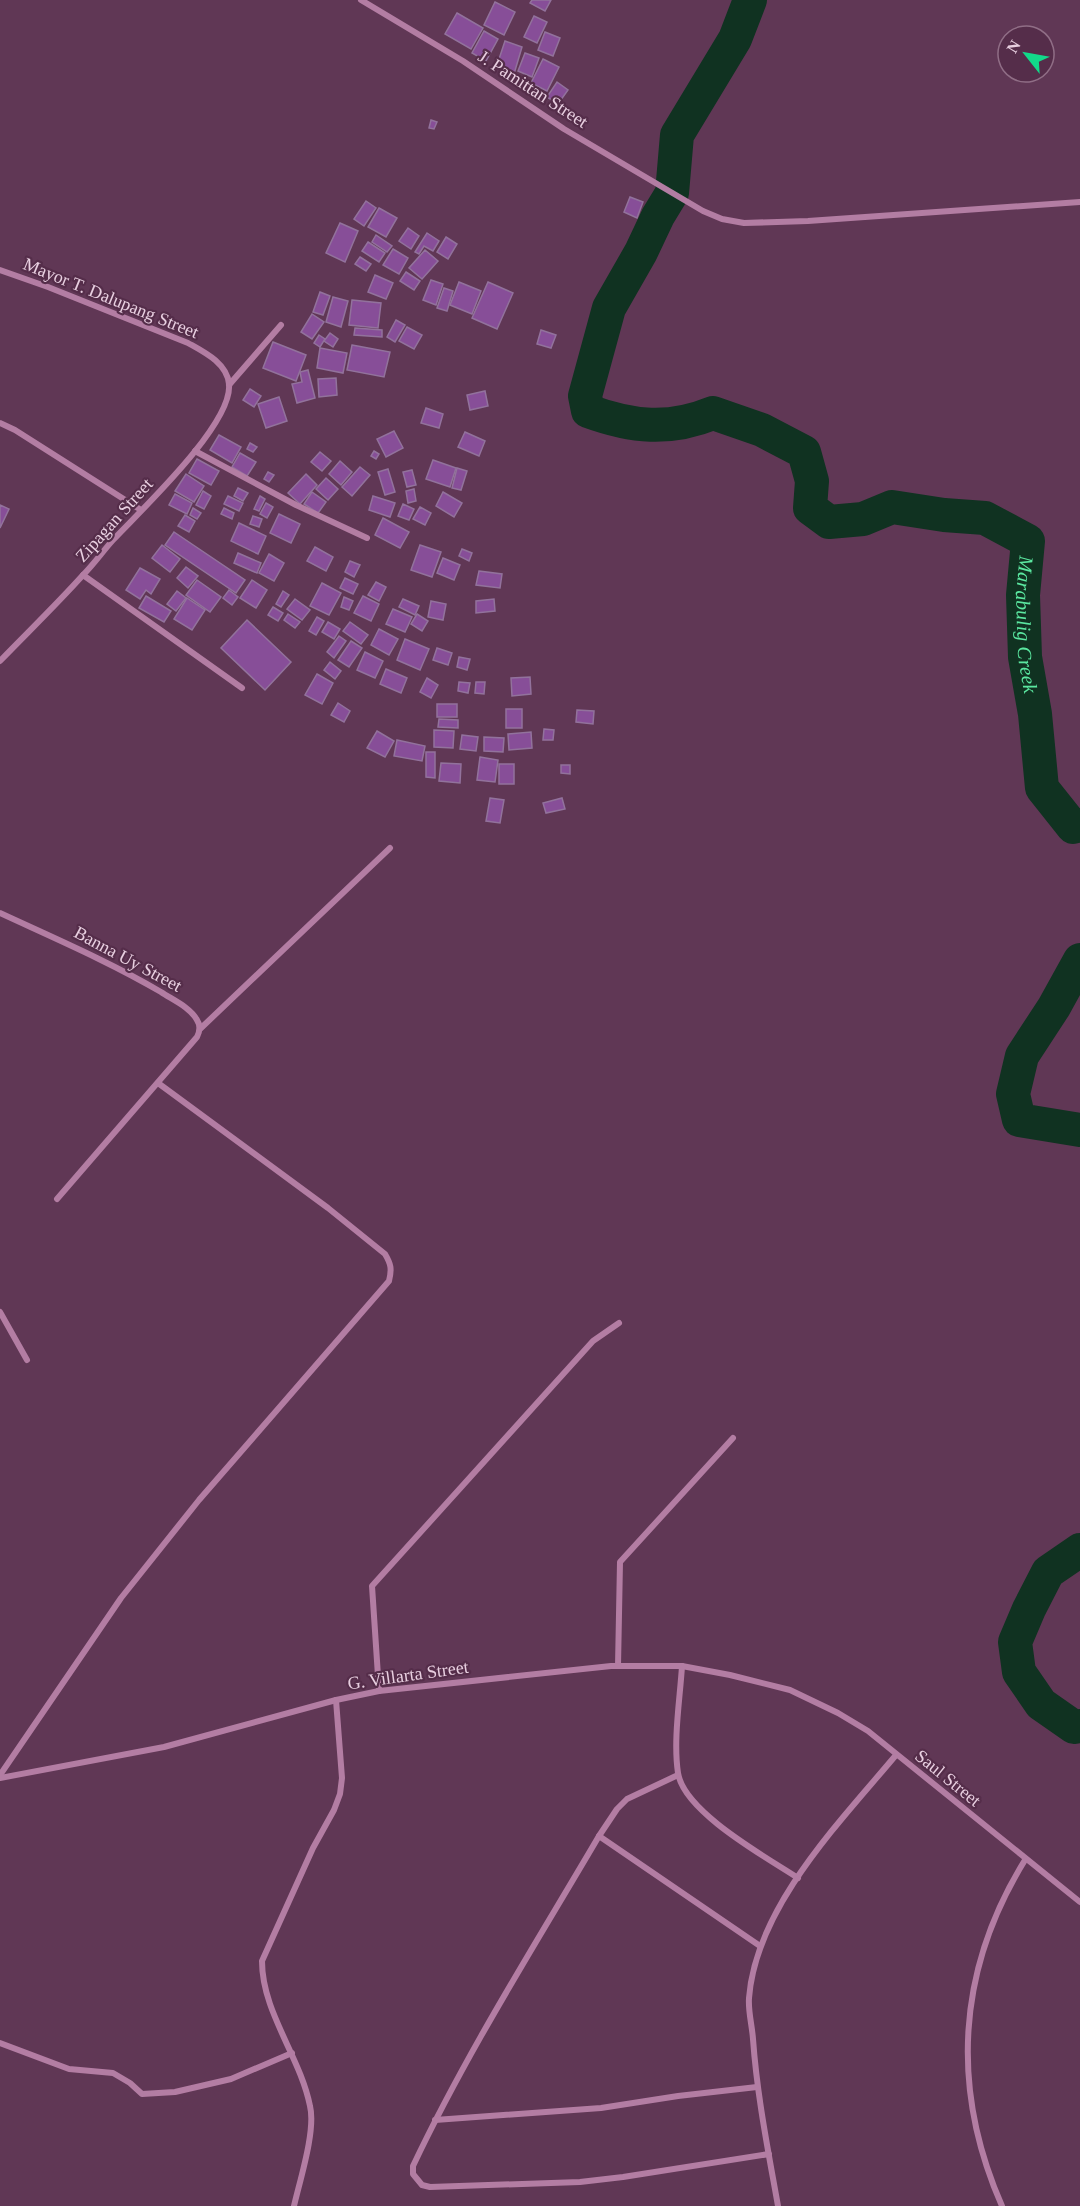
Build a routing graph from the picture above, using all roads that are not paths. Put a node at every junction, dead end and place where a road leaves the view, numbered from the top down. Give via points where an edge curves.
1 (360, 0) edge
2 (1080, 202) edge
3 (0, 270) edge
4 (281, 325) dead end
5 (229, 385) junction
6 (0, 423) edge
7 (195, 451) junction
8 (141, 510) junction
9 (367, 538) dead end
10 (83, 575) junction
11 (0, 661) edge
12 (242, 688) dead end
13 (390, 848) dead end
14 (0, 913) edge
15 (200, 1029) junction
16 (158, 1083) junction
17 (57, 1198) dead end
18 (0, 1312) edge
19 (619, 1323) dead end
20 (27, 1360) dead end
21 (733, 1438) dead end
22 (618, 1666) junction
23 (682, 1666) junction
24 (379, 1690) junction
25 (790, 1690) joint
26 (336, 1700) junction
27 (896, 1755) junction
28 (678, 1774) junction
29 (0, 1777) edge
30 (599, 1836) junction
31 (1025, 1860) junction
32 (798, 1878) junction
33 (1080, 1902) edge
34 (760, 1946) junction
35 (0, 2043) edge
36 (292, 2054) junction
37 (757, 2087) junction
38 (435, 2120) junction
39 (769, 2154) junction
40 (294, 2206) edge
41 (778, 2206) edge
42 (1002, 2206) edge

1 - 2 street, J. Pamittan Street via 564,129 722,219 744,223 808,222
3 - 5 street, Mayor T. Dalupang Street via 188,343 220,366
4 - 5 street
5 - 7 street, Zipagan Street via 215,424
6 - 8 street
7 - 8 street, Zipagan Street
7 - 9 street
8 - 10 street, Zipagan Street
10 - 11 street, Zipagan Street
10 - 12 street
13 - 15 street
14 - 15 street, Banna Uy Street via 146,983 181,1004 198,1021
15 - 16 street via 198,1037
16 - 17 street
16 - 29 street via 328,1208 385,1254 392,1271 389,1281 199,1500 122,1598
18 - 20 street
19 - 24 street via 593,1341 372,1586
21 - 22 street via 620,1562
22 - 23 street, G. Villarta Street
22 - 24 street, G. Villarta Street
23 - 25 street, G. Villarta Street
23 - 28 street
24 - 26 street, G. Villarta Street
25 - 27 street, Saul Street via 868,1731
26 - 29 street, G. Villarta Street via 164,1747
26 - 36 street via 340,1794 262,1961 267,1995
27 - 31 street, Saul Street
27 - 32 street
28 - 30 street via 627,1799
28 - 32 street via 699,1808
30 - 34 street
30 - 38 street
31 - 33 street, Saul Street
31 - 42 street via 995,1914 982,1950 966,2055 976,2132
32 - 34 street via 781,1902
34 - 37 street via 749,2000
35 - 36 street via 69,2068 113,2073 142,2094 175,2092 231,2079
36 - 40 street via 311,2108 311,2128
37 - 38 street via 601,2108
37 - 39 street
38 - 39 street via 413,2166 415,2179 430,2187 591,2181
39 - 41 street

